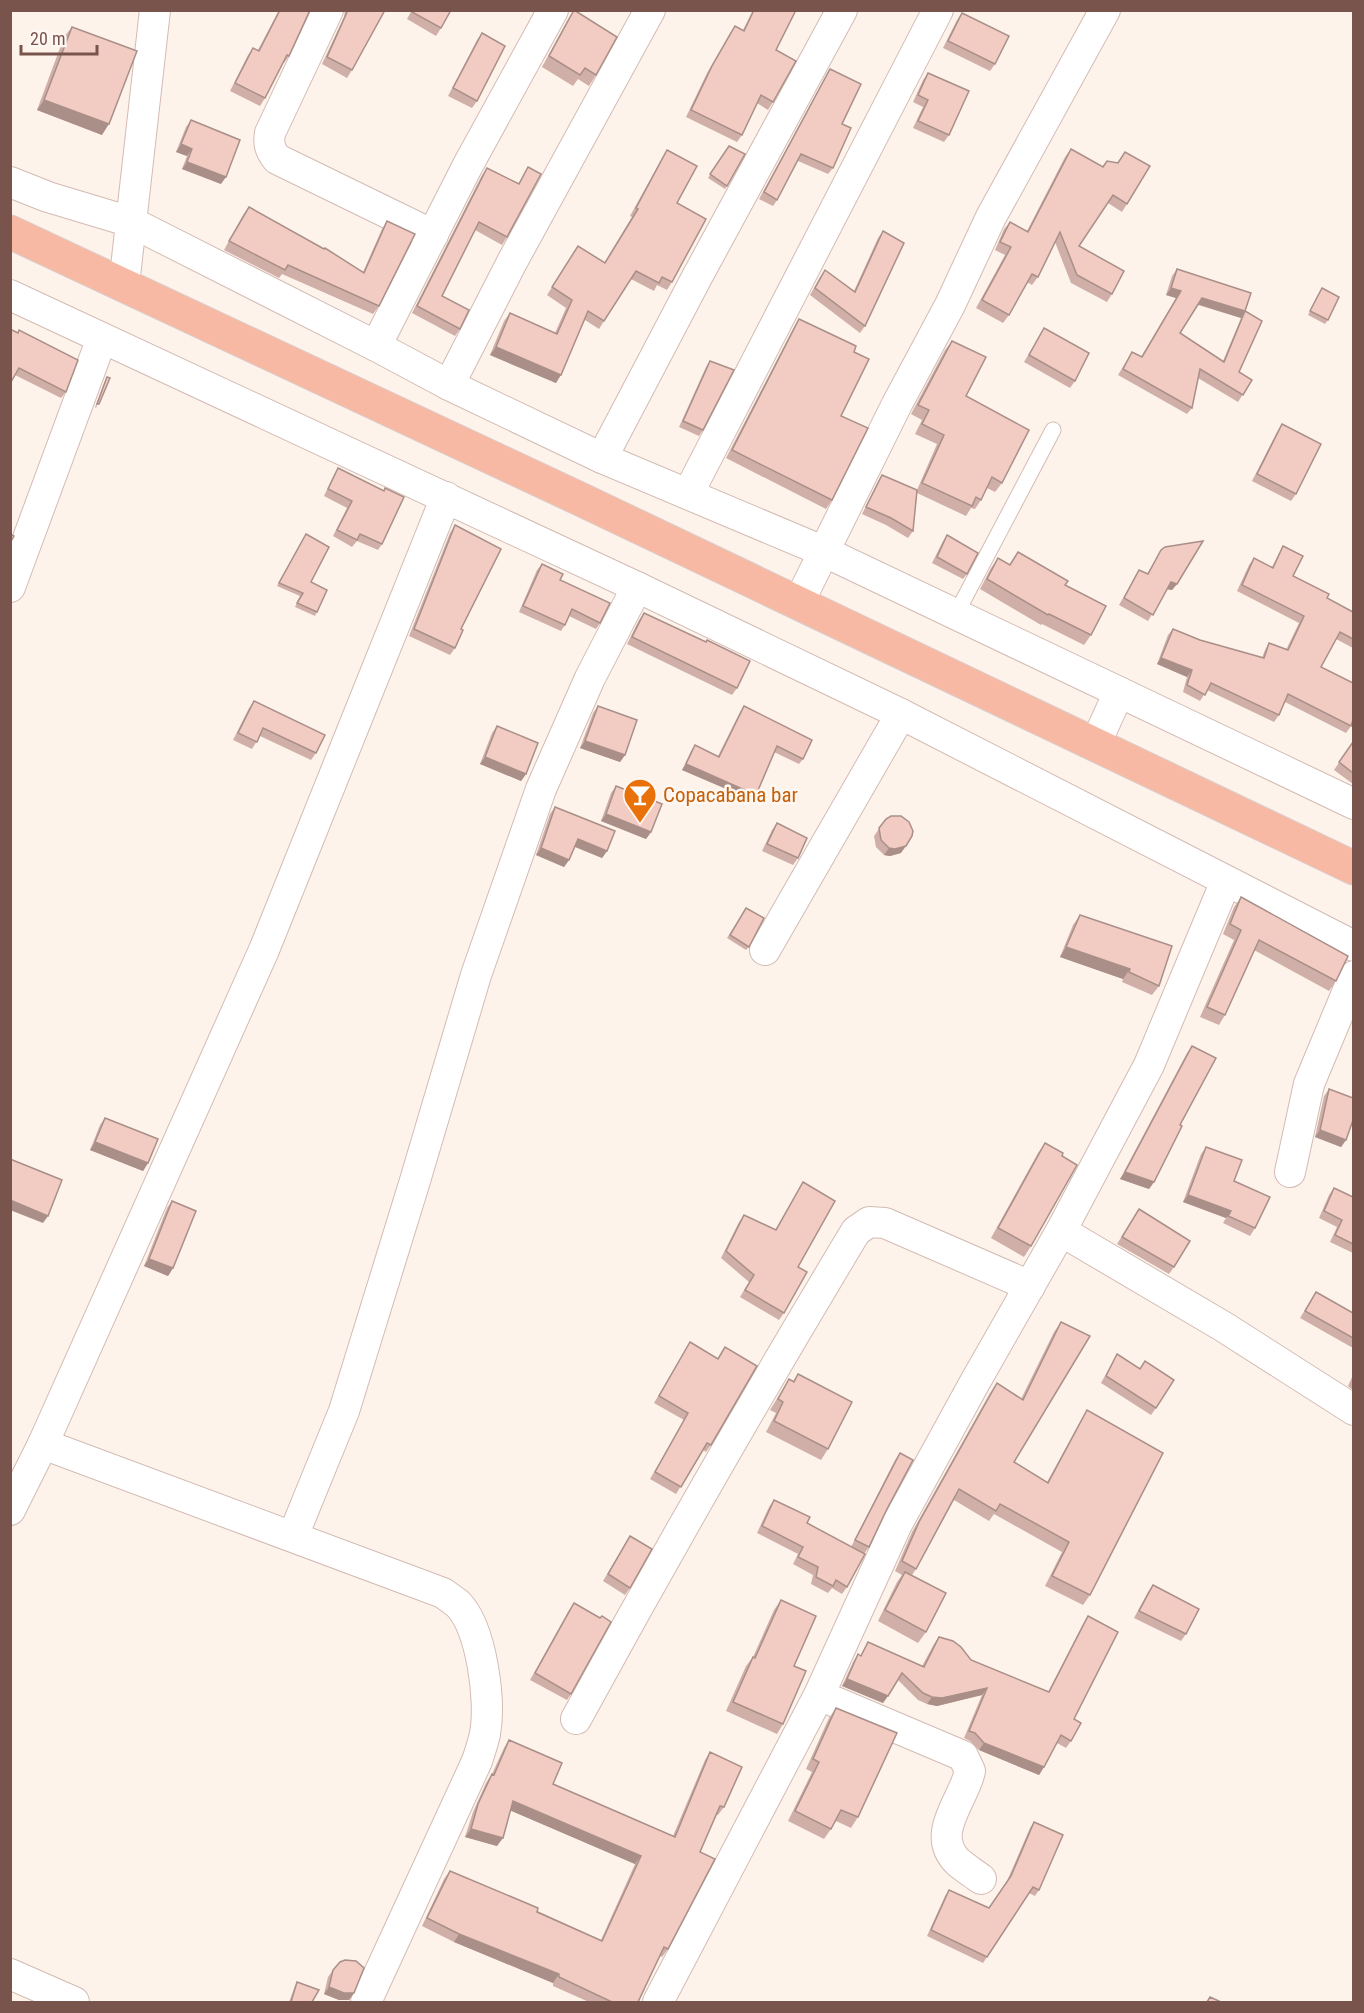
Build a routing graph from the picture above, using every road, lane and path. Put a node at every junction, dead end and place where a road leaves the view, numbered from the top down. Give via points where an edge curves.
1 (155, 10) edge
2 (328, 10) edge
3 (553, 10) edge
4 (650, 10) edge
5 (842, 10) edge
6 (938, 10) edge
7 (1105, 10) edge
8 (10, 182) edge
9 (131, 222) junction
10 (10, 232) edge
11 (433, 235) junction
12 (124, 285) junction
13 (10, 295) edge
14 (102, 338) junction
15 (376, 346) junction
16 (449, 385) junction
17 (1053, 430) dead end
18 (602, 458) junction
19 (688, 494) junction
20 (446, 497) junction
21 (825, 552) junction
22 (10, 587) edge
23 (637, 587) junction
24 (798, 604) junction
25 (956, 614) junction
26 (1119, 692) junction
27 (901, 714) junction
28 (1095, 745) junction
29 (1353, 804) edge
30 (1353, 868) edge
31 (1226, 881) junction
32 (1353, 946) edge
33 (765, 950) dead end
34 (1353, 976) edge
35 (1290, 1172) dead end
36 (1061, 1231) junction
37 (1030, 1286) junction
38 (1353, 1410) edge
39 (43, 1444) junction
40 (10, 1510) edge
41 (293, 1536) junction
42 (819, 1695) junction
43 (576, 1719) dead end
44 (981, 1879) dead end
45 (10, 1974) edge
46 (75, 2002) edge
47 (366, 2002) edge
48 (658, 2002) edge

1 - 9 street
2 - 11 street via 270,133 268,143 272,152 277,159
3 - 11 street
4 - 16 street
5 - 18 street
6 - 19 street
7 - 21 street via 991,218
8 - 9 street
9 - 12 street
9 - 15 street
10 - 12 highway
11 - 15 street
12 - 24 highway
13 - 14 street
14 - 20 street
14 - 22 street
15 - 16 street
16 - 18 street
17 - 25 lane
18 - 19 street
19 - 21 street
20 - 23 street
20 - 39 street via 264,950
21 - 24 street
21 - 25 street
23 - 27 street
23 - 41 street via 590,678 541,789 476,975 344,1411
24 - 28 highway
25 - 26 street
26 - 28 street
26 - 29 street
27 - 31 street
27 - 33 street
28 - 30 highway
31 - 32 street
31 - 36 street via 1149,1065
34 - 35 street via 1309,1084
36 - 37 street
36 - 38 street via 1224,1327
37 - 42 street via 897,1524
37 - 43 street via 885,1223 869,1222 856,1231 675,1539
39 - 40 street
39 - 41 street
41 - 47 street via 443,1593 458,1604 479,1647 486,1694 486,1732 477,1761
42 - 44 street via 963,1756 970,1771 949,1821 948,1842 957,1861
42 - 48 street
45 - 46 street

